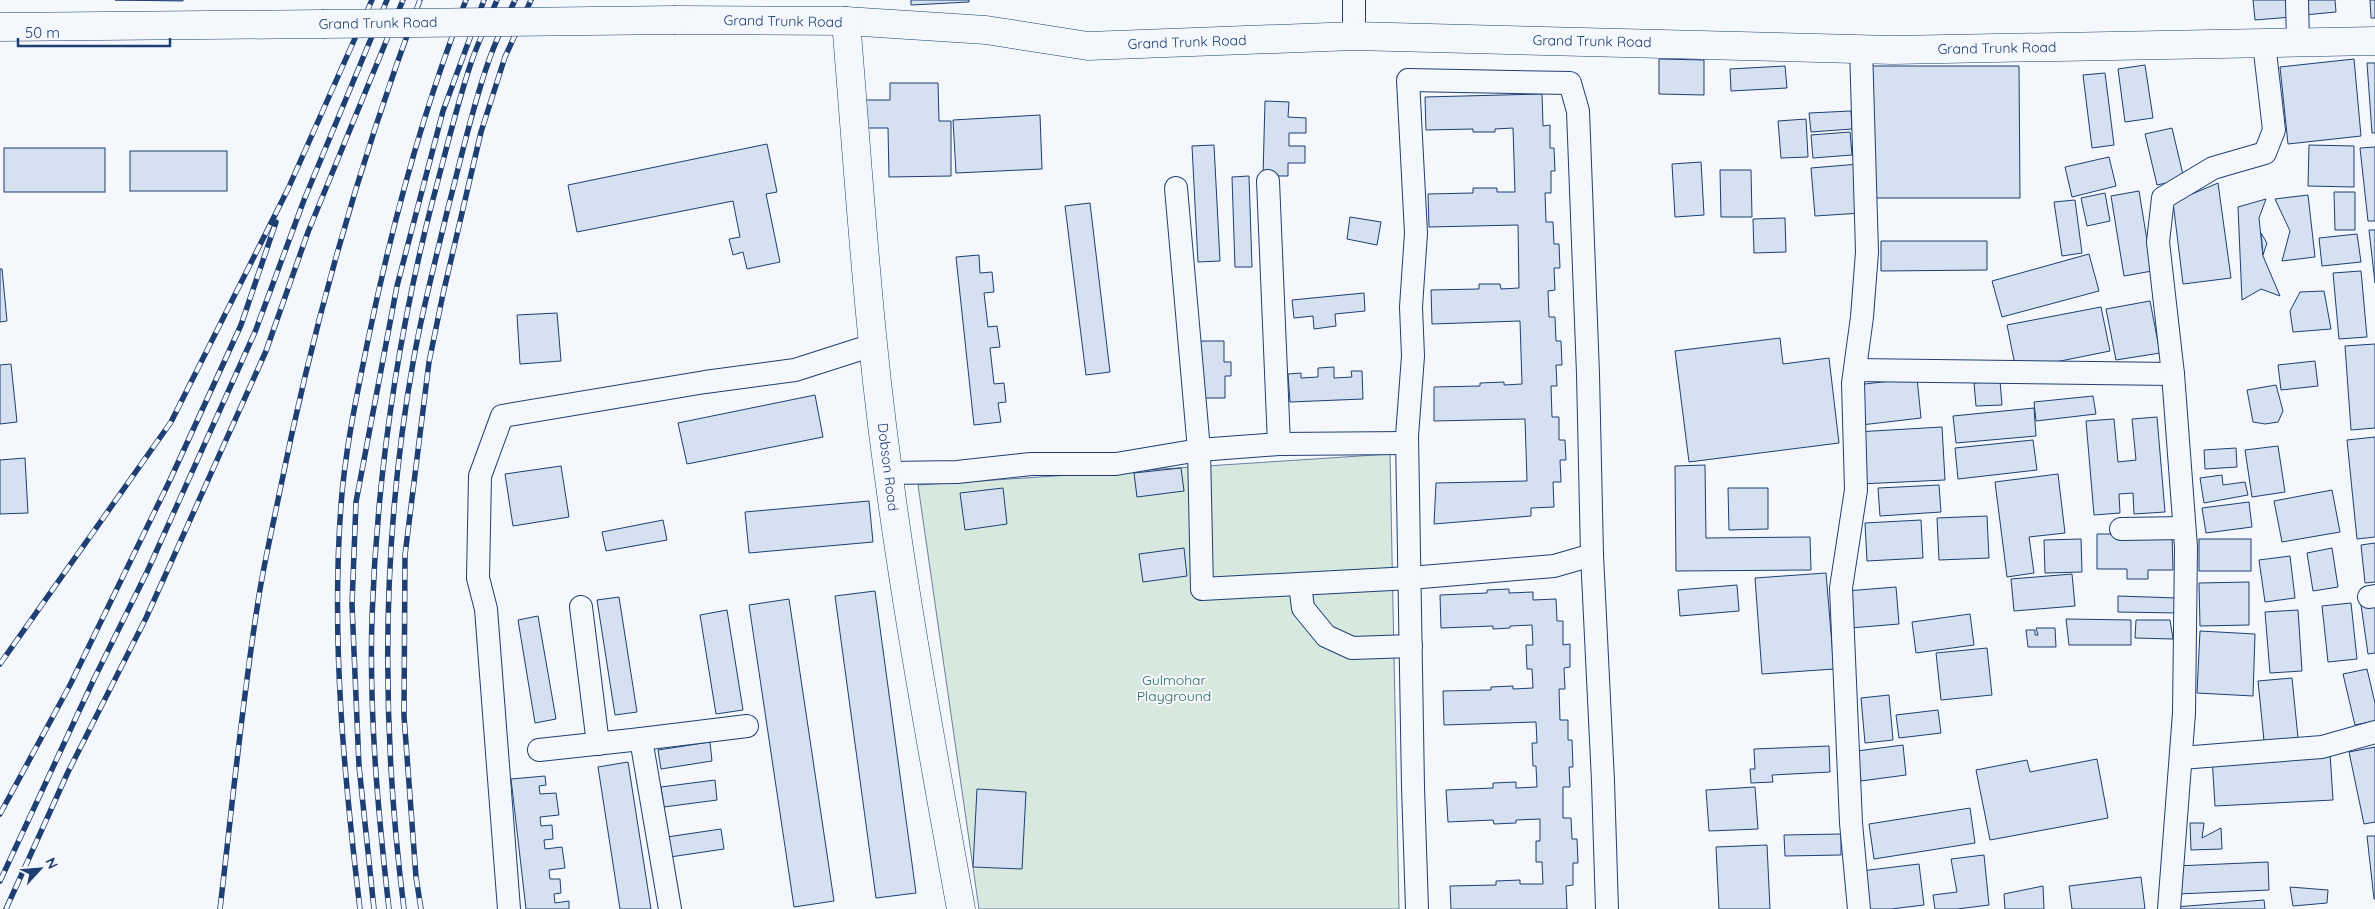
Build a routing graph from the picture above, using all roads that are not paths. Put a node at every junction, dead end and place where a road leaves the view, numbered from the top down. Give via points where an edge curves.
1 (1354, 0) edge
2 (2297, 0) edge
3 (846, 22) junction
4 (0, 27) edge
5 (1354, 36) junction
6 (2375, 41) edge
7 (2298, 42) junction
8 (2264, 43) junction
9 (1860, 47) junction
10 (1268, 181) dead end
11 (1176, 188) dead end
12 (873, 345) junction
13 (1855, 370) junction
14 (2173, 374) junction
15 (1407, 443) junction
16 (1279, 444) junction
17 (1199, 450) junction
18 (889, 472) junction
19 (2184, 528) junction
20 (2121, 529) dead end
21 (1592, 555) junction
22 (1410, 578) junction
23 (1300, 584) junction
24 (581, 608) dead end
25 (1410, 646) junction
26 (747, 726) dead end
27 (2375, 732) edge
28 (640, 740) junction
29 (598, 744) junction
30 (539, 750) dead end
31 (2181, 758) junction
32 (509, 909) edge
33 (670, 909) edge
34 (961, 909) edge
35 (1417, 909) edge
36 (1608, 909) edge
37 (1859, 909) edge
38 (2170, 909) edge

1 - 5 street
2 - 7 street
3 - 4 main road, Grand Trunk Road, bridge via 676,20
3 - 5 main road, Grand Trunk Road via 986,30 1088,46
3 - 12 main road, Dobson Road
5 - 9 main road, Grand Trunk Road
6 - 7 main road, Grand Trunk Road
7 - 8 main road, Grand Trunk Road
8 - 9 main road, Grand Trunk Road via 1893,50
8 - 14 street via 2274,130 2265,153 2213,168 2163,198 2158,242
9 - 13 street via 1867,252
10 - 16 street
11 - 17 street
12 - 18 main road, Dobson Road
12 - 32 street via 795,370 502,416 480,476 478,578 486,609
13 - 14 street
13 - 37 street via 1856,490 1841,588 1851,823
14 - 19 street
15 - 16 street
15 - 21 street via 1416,233 1408,80 1570,83 1578,111 1586,284
15 - 22 street
16 - 17 street
17 - 18 street via 1116,464 1031,464 956,472
17 - 23 street via 1202,589
18 - 34 main road, Dobson Road via 907,610
19 - 20 street
19 - 31 street
21 - 22 street via 1554,566
21 - 36 street
22 - 23 street
22 - 25 street
23 - 25 street via 1303,608 1326,636 1352,648
24 - 29 street
25 - 35 street
26 - 28 street
27 - 31 street via 2322,747
28 - 29 street
28 - 33 street
29 - 30 street
31 - 38 street

